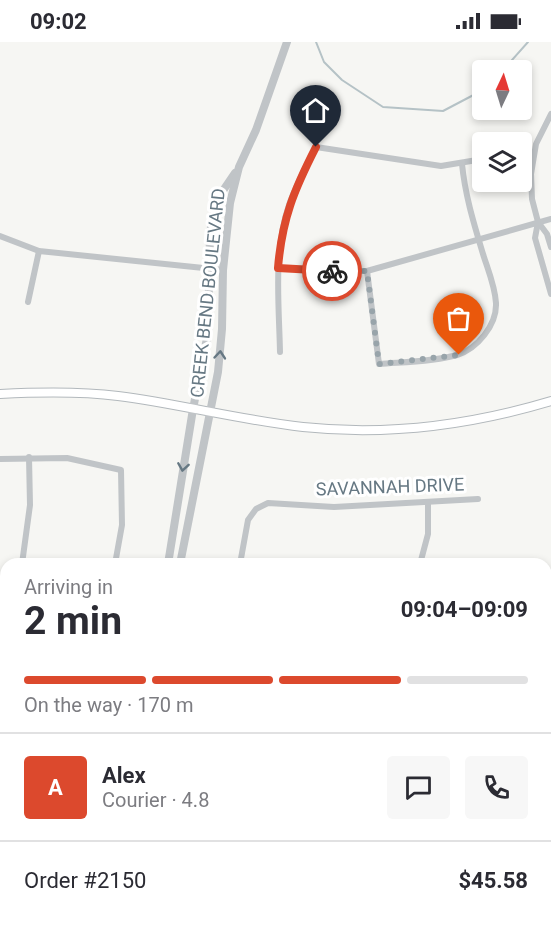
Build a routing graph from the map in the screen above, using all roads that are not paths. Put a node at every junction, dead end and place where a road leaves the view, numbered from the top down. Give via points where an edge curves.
1 (287, 42) edge
2 (551, 114) edge
3 (472, 162) edge
4 (462, 164) junction
5 (239, 167) junction
6 (551, 219) edge
7 (538, 222) junction
8 (0, 236) edge
9 (479, 240) junction
10 (551, 247) edge
11 (39, 251) junction
12 (208, 268) junction
13 (278, 268) junction
14 (223, 270) junction
15 (367, 271) junction
16 (551, 294) edge
17 (28, 302) dead end
18 (280, 352) dead end
19 (0, 394) edge
20 (551, 401) edge
21 (193, 410) junction
22 (209, 412) junction
23 (29, 458) junction
24 (0, 459) edge
25 (478, 499) dead end
26 (428, 503) junction
27 (23, 558) edge
28 (117, 558) edge
29 (169, 558) edge
30 (181, 558) edge
31 (241, 558) edge
32 (422, 558) edge

1 - 5 street, CREEK BEND BOULEVARD
2 - 7 street via 533,156 531,186
3 - 4 street
4 - 9 street
4 - 13 street via 422,164 316,147 288,206
5 - 12 street, CREEK BEND BOULEVARD via 218,198 210,232
5 - 14 street, CREEK BEND BOULEVARD via 230,203
6 - 7 street
7 - 9 street
7 - 10 street
7 - 16 street via 536,237
8 - 11 street
9 - 15 street
9 - 15 street via 493,286 495,310 489,329 474,347 459,355 379,364
11 - 12 street
11 - 17 street
12 - 14 street
12 - 21 street, CREEK BEND BOULEVARD via 208,333
13 - 15 street
13 - 18 street
22 -> 14 street, CREEK BEND BOULEVARD via 218,372
19 - 21 main road via 82,393
20 - 22 main road via 455,424 380,429 304,427
21 - 22 main road
21 -> 29 street, CREEK BEND BOULEVARD
22 - 30 street, CREEK BEND BOULEVARD
23 - 24 street
23 - 27 street via 30,506
23 - 28 street via 67,458 121,470 122,525
25 - 26 street, SAVANNAH DRIVE
26 - 31 street, SAVANNAH DRIVE via 334,507 268,504 256,509 248,520
26 - 32 street via 428,534

